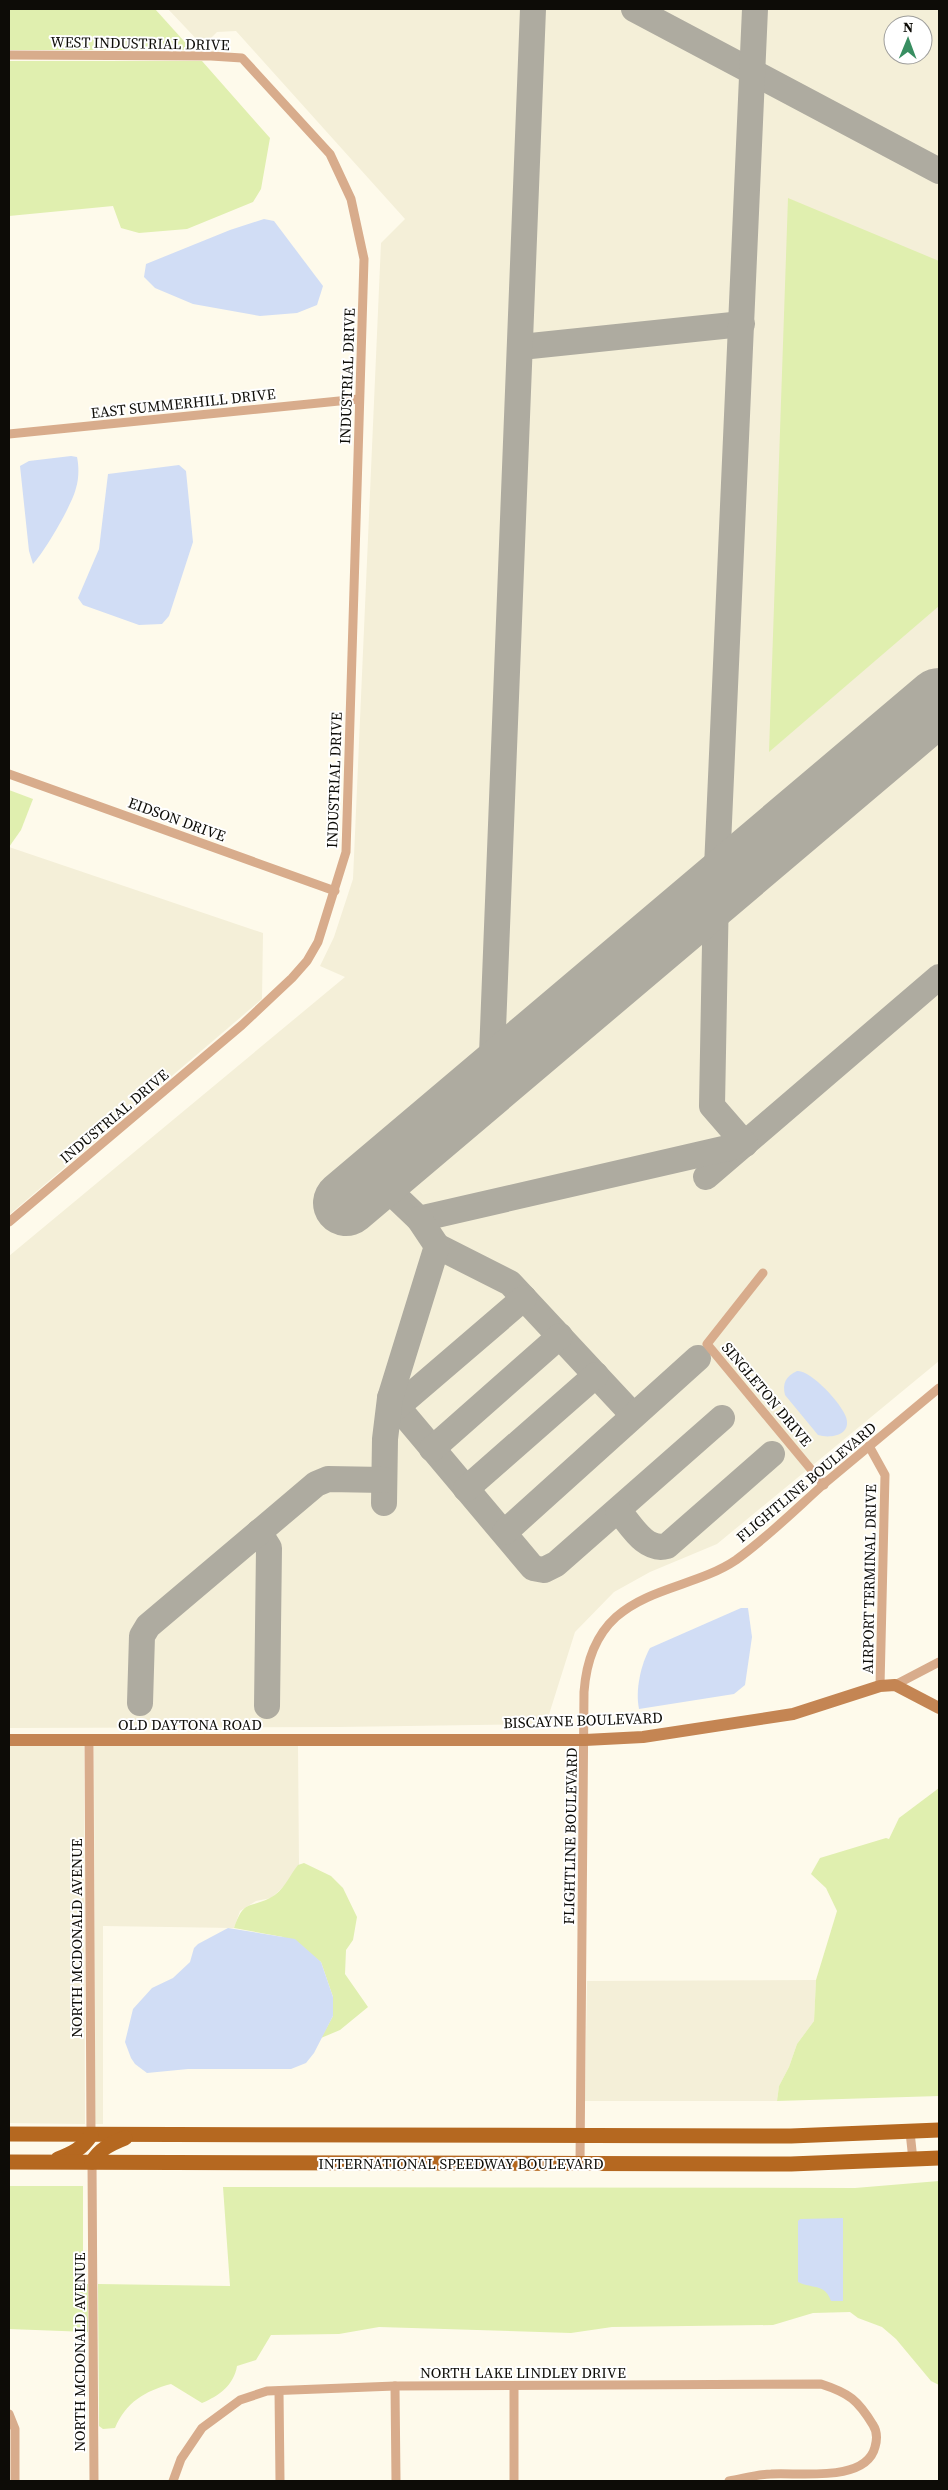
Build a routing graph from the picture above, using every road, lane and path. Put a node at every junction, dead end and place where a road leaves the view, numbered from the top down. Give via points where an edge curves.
1 (9, 56) edge
2 (351, 198) joint
3 (359, 399) junction
4 (9, 434) edge
5 (9, 774) edge
6 (335, 891) junction
7 (9, 1222) edge
8 (763, 1273) dead end
9 (939, 1388) edge
10 (869, 1446) junction
11 (824, 1485) junction
12 (939, 1662) edge
13 (895, 1685) junction
14 (880, 1686) junction
15 (939, 1708) edge
16 (9, 1740) edge
17 (370, 1740) joint
18 (584, 1740) junction
19 (89, 1741) junction
20 (939, 2130) edge
21 (910, 2132) junction
22 (9, 2134) edge
23 (90, 2135) junction
24 (133, 2135) junction
25 (580, 2135) junction
26 (939, 2158) edge
27 (913, 2160) junction
28 (9, 2162) edge
29 (50, 2162) junction
30 (92, 2162) junction
31 (580, 2164) junction
32 (395, 2386) junction
33 (514, 2386) junction
34 (279, 2391) junction
35 (9, 2414) edge
36 (15, 2481) edge
37 (94, 2481) edge
38 (173, 2481) edge
39 (280, 2481) edge
40 (396, 2481) edge
41 (514, 2481) edge
42 (729, 2481) edge

1 - 2 street, WEST INDUSTRIAL DRIVE via 242,58 330,154
2 - 3 street, INDUSTRIAL DRIVE via 364,259
3 - 4 street, EAST SUMMERHILL DRIVE
3 - 6 street, INDUSTRIAL DRIVE via 346,852
5 - 6 street, EIDSON DRIVE
6 - 7 street, INDUSTRIAL DRIVE via 318,942 292,978 242,1025
8 - 11 street, SINGLETON DRIVE via 707,1344
9 - 10 street, FLIGHTLINE BOULEVARD
10 - 11 street, FLIGHTLINE BOULEVARD
10 - 14 street, AIRPORT TERMINAL DRIVE via 885,1475
11 - 18 street, FLIGHTLINE BOULEVARD via 781,1525 735,1560 707,1576 640,1601 604,1630 585,1674
12 - 13 street
13 - 14 street, BISCAYNE BOULEVARD
13 - 15 street
14 - 18 street, BISCAYNE BOULEVARD via 784,1716 643,1736
16 - 19 street, OLD DAYTONA ROAD
17 - 18 street, BISCAYNE BOULEVARD
17 - 19 street, OLD DAYTONA ROAD
18 - 25 street, FLIGHTLINE BOULEVARD
19 - 23 street, NORTH MCDONALD AVENUE
20 - 21 main road, INTERNATIONAL SPEEDWAY BOULEVARD
21 - 25 main road, INTERNATIONAL SPEEDWAY BOULEVARD via 791,2136
21 - 27 street
22 - 23 main road, INTERNATIONAL SPEEDWAY BOULEVARD
23 - 24 main road, INTERNATIONAL SPEEDWAY BOULEVARD
23 - 29 main road via 76,2152
24 - 25 main road, INTERNATIONAL SPEEDWAY BOULEVARD
24 - 30 main road via 108,2144
25 - 31 street, FLIGHTLINE BOULEVARD
26 - 27 main road, INTERNATIONAL SPEEDWAY BOULEVARD
27 - 31 main road, INTERNATIONAL SPEEDWAY BOULEVARD via 791,2164
28 - 29 main road, INTERNATIONAL SPEEDWAY BOULEVARD
29 - 30 main road, INTERNATIONAL SPEEDWAY BOULEVARD
30 - 31 main road, INTERNATIONAL SPEEDWAY BOULEVARD
30 - 37 street, NORTH MCDONALD AVENUE
32 - 33 street, NORTH LAKE LINDLEY DRIVE
32 - 34 street, NORTH LAKE LINDLEY DRIVE
32 - 40 street
33 - 41 street
33 - 42 street, NORTH LAKE LINDLEY DRIVE via 821,2384 841,2390 861,2403 876,2428 875,2450 869,2460 857,2469 768,2474
34 - 38 street, NORTH LAKE LINDLEY DRIVE via 267,2391 240,2400 202,2428 180,2459
34 - 39 street
35 - 36 street via 14,2429

